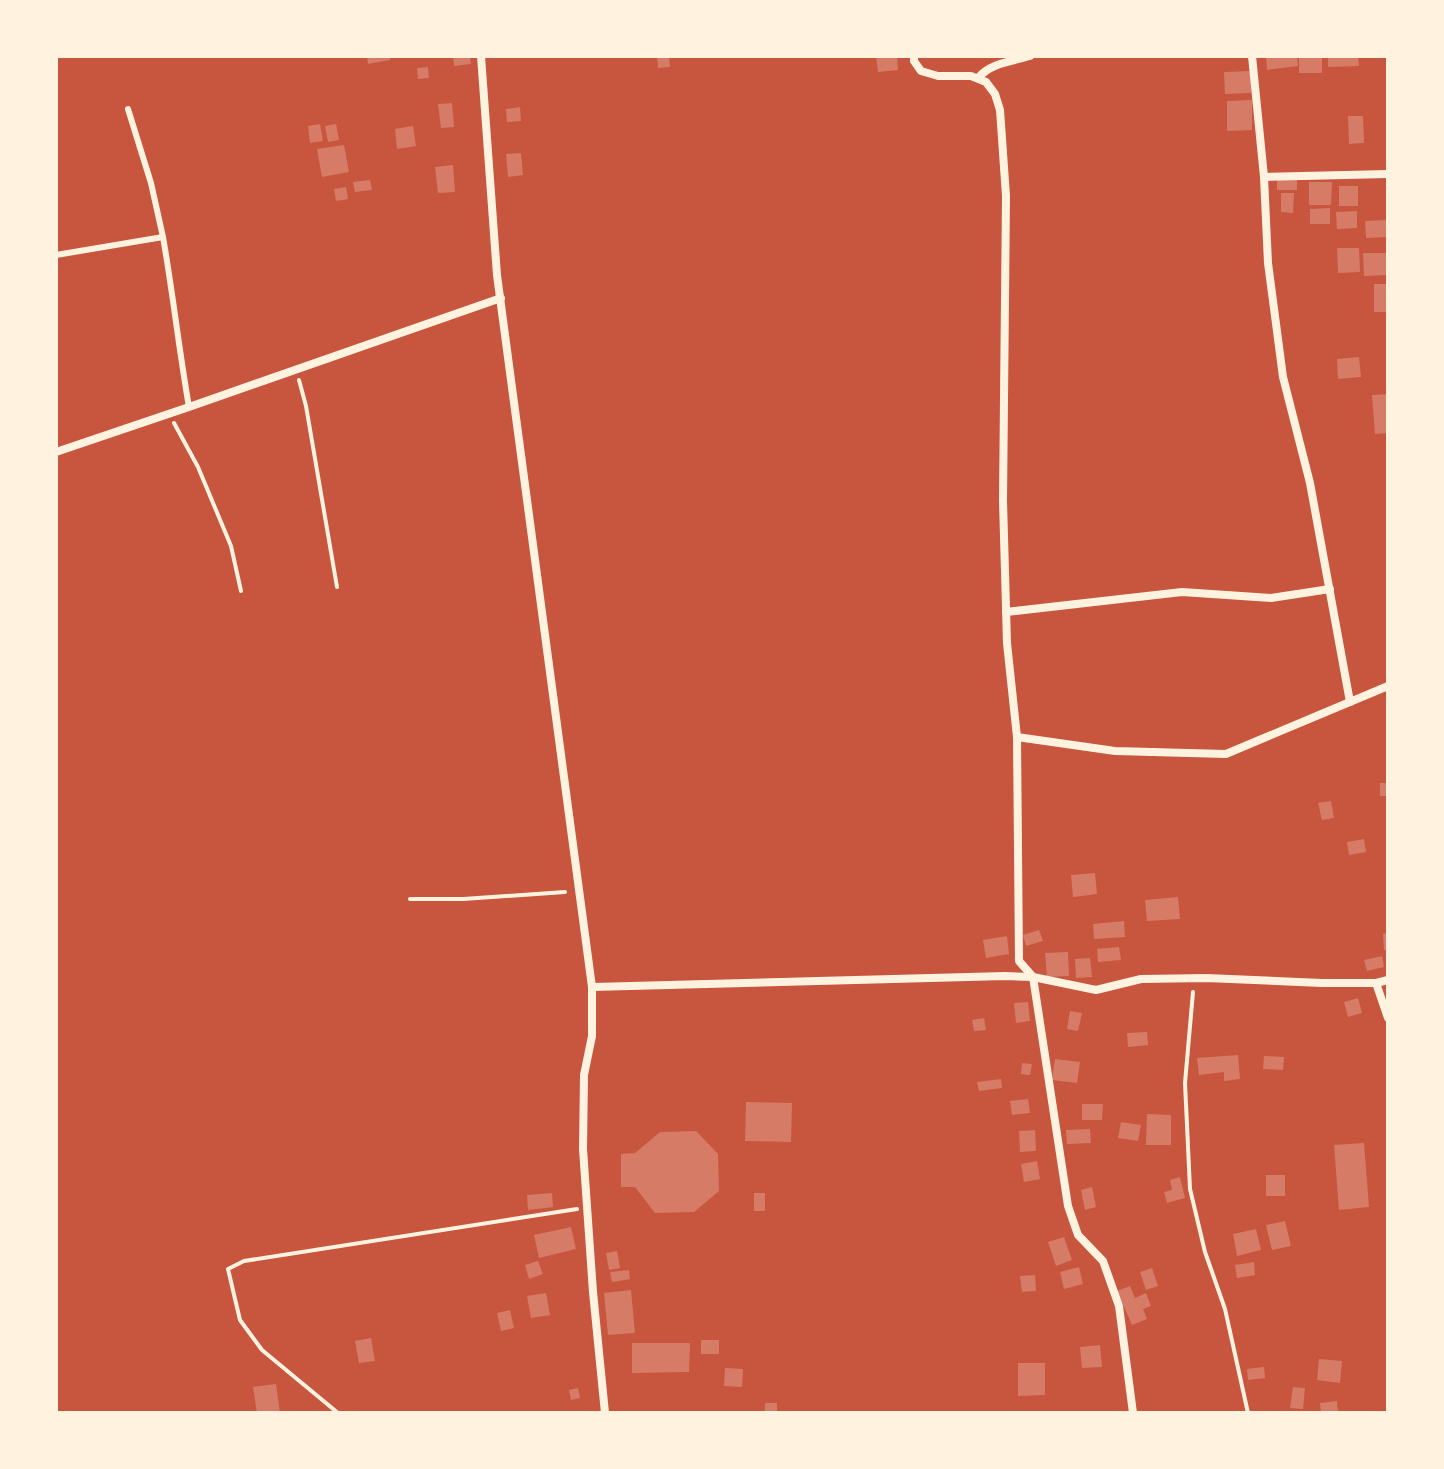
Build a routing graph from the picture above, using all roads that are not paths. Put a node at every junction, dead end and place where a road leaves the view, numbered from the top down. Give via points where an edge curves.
1 (481, 56) edge
2 (914, 56) edge
3 (1030, 56) edge
4 (1252, 56) edge
5 (978, 78) junction
6 (128, 109) dead end
7 (1388, 174) edge
8 (1264, 177) junction
9 (163, 237) junction
10 (56, 255) edge
11 (501, 298) junction
12 (189, 407) junction
13 (56, 452) edge
14 (1330, 589) junction
15 (1006, 612) junction
16 (1388, 686) edge
17 (1350, 702) junction
18 (1017, 737) junction
19 (1033, 977) junction
20 (1388, 980) edge
21 (1376, 983) junction
22 (592, 987) junction
23 (1388, 1018) edge
24 (605, 1413) edge
25 (1133, 1413) edge

1 - 11 street
2 - 5 street via 921,71
3 - 5 street via 992,67
4 - 8 street
5 - 15 street via 995,94 1004,156
6 - 9 lane
7 - 8 street
8 - 14 street via 1268,263 1283,377
9 - 10 lane
9 - 12 lane
11 - 12 street
11 - 22 street
12 - 13 street
14 - 15 street via 1271,598 1182,592
14 - 17 street
15 - 18 street
16 - 17 street
17 - 18 street via 1226,754 1115,751
18 - 19 street via 1019,961
19 - 21 street via 1096,990 1141,979
19 - 22 street
19 - 25 street via 1068,1206 1078,1235 1103,1261 1119,1306
20 - 21 street
21 - 23 street
22 - 24 street via 583,1149

